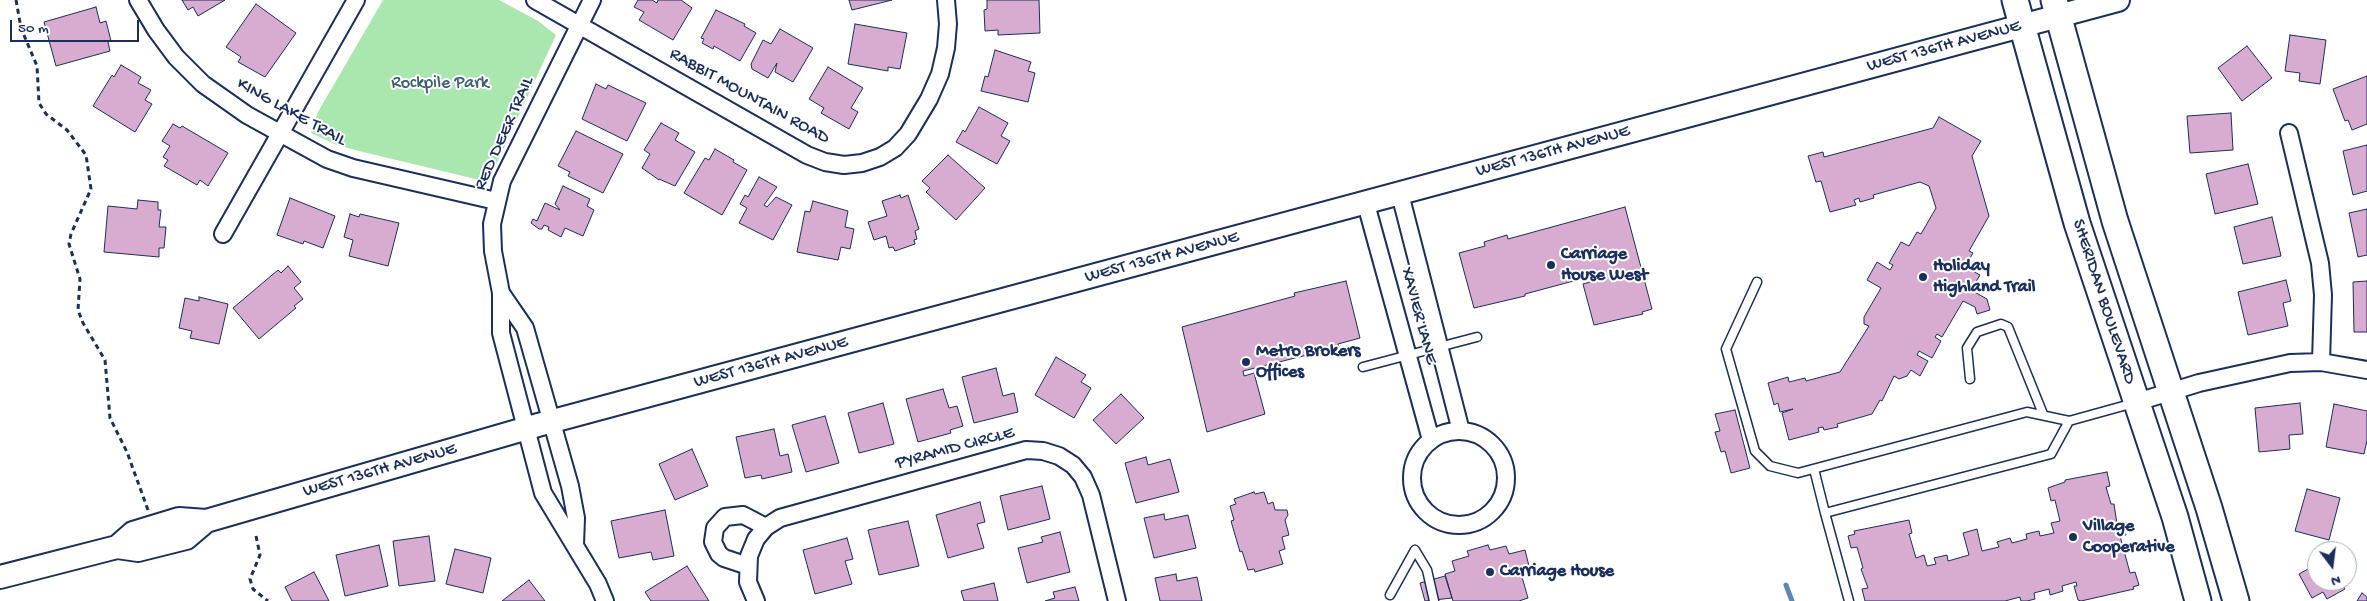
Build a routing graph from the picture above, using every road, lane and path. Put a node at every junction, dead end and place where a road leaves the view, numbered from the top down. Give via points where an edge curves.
1 (16, 0) edge
2 (138, 0) edge
3 (356, 0) edge
4 (536, 0) edge
5 (592, 0) edge
6 (946, 0) edge
7 (2015, 0) edge
8 (2118, 0) edge
9 (2057, 8) edge
10 (578, 24) junction
11 (2022, 27) junction
12 (280, 133) junction
13 (2289, 133) dead end
14 (1400, 194) junction
15 (496, 202) junction
16 (1366, 204) junction
17 (223, 234) dead end
18 (1757, 282) dead end
19 (502, 293) junction
20 (1477, 337) dead end
21 (1439, 347) junction
22 (1408, 355) junction
23 (2321, 362) junction
24 (1363, 367) dead end
25 (2367, 370) edge
26 (1970, 379) dead end
27 (2171, 391) junction
28 (2137, 402) junction
29 (2043, 414) junction
30 (2069, 420) junction
31 (552, 421) junction
32 (526, 429) junction
33 (1461, 431) junction
34 (1431, 440) junction
35 (1814, 469) junction
36 (148, 510) dead end
37 (1825, 512) junction
38 (766, 527) junction
39 (256, 536) dead end
40 (575, 545) junction
41 (748, 566) junction
42 (0, 577) edge
43 (1390, 595) dead end
44 (268, 601) edge
45 (605, 601) edge
46 (756, 601) edge
47 (1117, 601) edge
48 (1434, 601) edge
49 (1849, 601) edge
50 (2198, 601) edge
51 (2236, 601) edge

1 - 36 path via 21,28 37,66 39,103 46,114 67,130 86,155 91,189 69,244 80,279 78,310 105,360 110,418 127,452
2 - 12 street, KING LAKE TRAIL via 176,57 203,84
3 - 12 street
4 - 10 street, RABBIT MOUNTAIN ROAD
5 - 10 street, RED DEER TRAIL
6 - 10 street, RABBIT MOUNTAIN ROAD via 946,48 930,99 895,148 880,157 844,165 825,162 807,154
7 - 11 main road, SHERIDAN BOULEVARD
8 - 9 main road, WEST 136TH AVENUE
9 - 11 main road, WEST 136TH AVENUE
9 - 27 main road, SHERIDAN BOULEVARD via 2115,221
10 - 15 street, RED DEER TRAIL via 502,181
11 - 14 main road, WEST 136TH AVENUE
11 - 28 main road, SHERIDAN BOULEVARD via 2077,223
12 - 15 street, KING LAKE TRAIL via 327,159 353,168
12 - 17 street
13 - 23 street via 2320,263 2323,295
14 - 16 main road, WEST 136TH AVENUE
14 - 21 street, XAVIER LANE
15 - 19 street, RED DEER TRAIL via 492,224 493,251
16 - 22 street, XAVIER LANE
16 - 31 main road, WEST 136TH AVENUE
18 - 35 lane via 1726,349 1755,451 1770,466 1798,473
19 - 31 street, RED DEER TRAIL via 525,328
19 - 32 street, RED DEER TRAIL via 501,333
20 - 21 lane
21 - 22 lane
21 - 33 street, XAVIER LANE
22 - 24 lane
22 - 34 street, XAVIER LANE
23 - 25 street
23 - 27 street via 2290,363
26 - 29 lane via 1967,348 1977,332 2001,324 2008,327
27 - 28 street
27 - 51 main road, SHERIDAN BOULEVARD
28 - 30 lane
28 - 50 main road, SHERIDAN BOULEVARD
29 - 30 lane
29 - 35 lane via 2027,412
30 - 37 lane via 2051,454
31 - 32 main road, WEST 136TH AVENUE
31 - 40 street, RED DEER TRAIL via 576,518
32 - 40 street, RED DEER TRAIL via 543,493
32 - 42 main road, WEST 136TH AVENUE via 206,522 179,518 133,533 117,547
33 - 34 street
33 - 34 street via 1476,434 1489,442 1505,468 1506,483 1501,498 1480,520 1449,524 1425,510 1413,489 1412,475 1421,449
35 - 37 lane
37 - 49 lane
38 - 41 street via 756,540
38 - 41 street via 743,515 725,517 715,528 713,542 719,554
38 - 47 street, PYRAMID CIRCLE via 791,514 1026,450 1043,451 1059,456 1083,477 1091,495
39 - 44 path via 260,556 250,579 254,589
40 - 45 street, RED DEER TRAIL
41 - 46 street via 748,582
43 - 48 lane via 1416,550 1427,570

